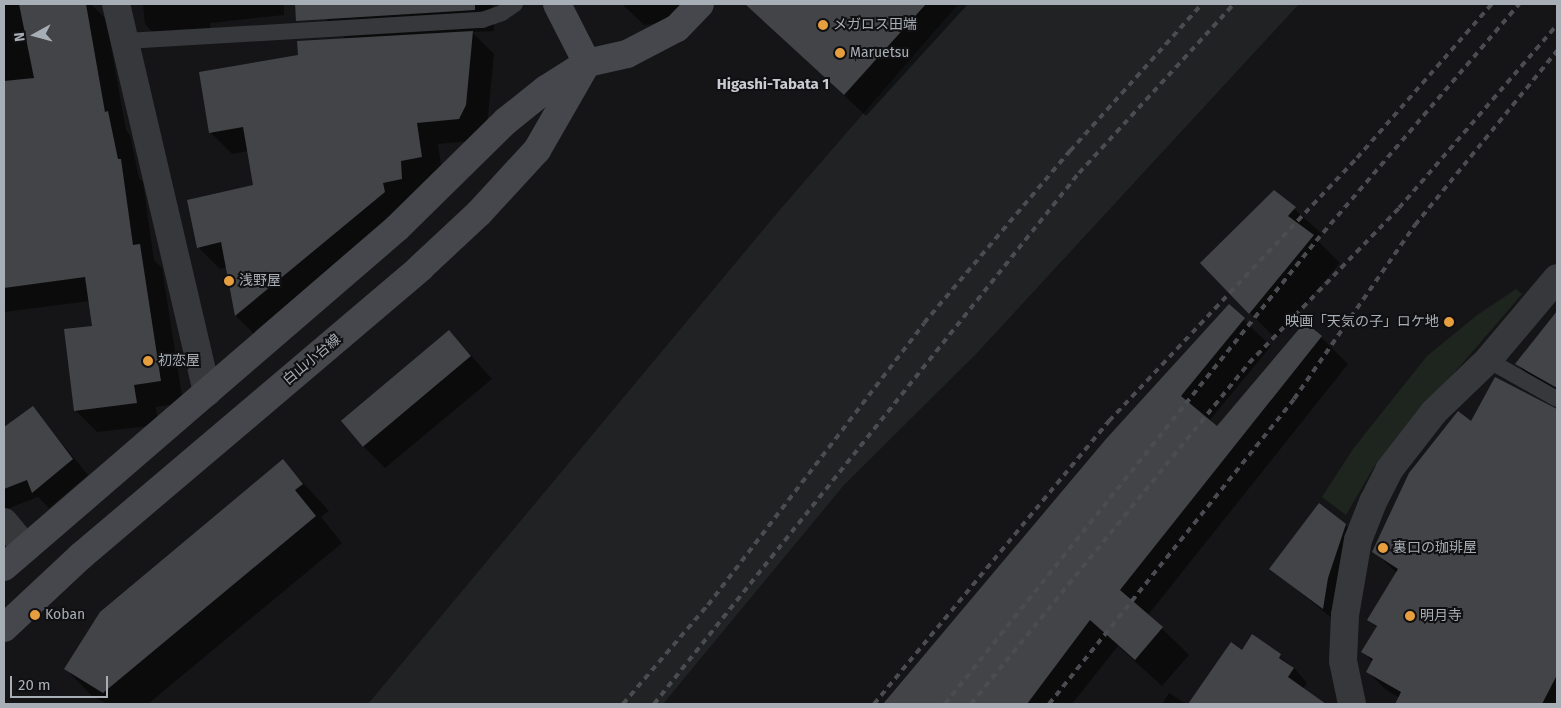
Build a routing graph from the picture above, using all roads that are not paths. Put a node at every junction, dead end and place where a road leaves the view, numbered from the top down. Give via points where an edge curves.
1 (116, 4) edge
2 (515, 4) edge
3 (557, 4) edge
4 (700, 4) edge
5 (126, 41) junction
6 (587, 63) junction
7 (1557, 278) edge
8 (1488, 360) junction
9 (208, 392) junction
10 (1557, 399) edge
11 (4, 522) edge
12 (26, 548) junction
13 (4, 567) edge
14 (4, 628) edge
15 (1352, 704) edge

1 - 5 street
2 - 5 lane via 482,20
3 - 6 main road
4 - 6 main road via 677,28 647,46
5 - 9 street
6 - 9 main road via 546,89 506,121 396,228
6 - 14 main road, 白山小台線 via 538,150 479,214 82,556
7 - 8 street
8 - 10 lane
8 - 15 street via 1434,412 1389,470 1373,502 1358,540 1345,615 1343,661
9 - 12 main road
11 - 12 street
12 - 13 main road

